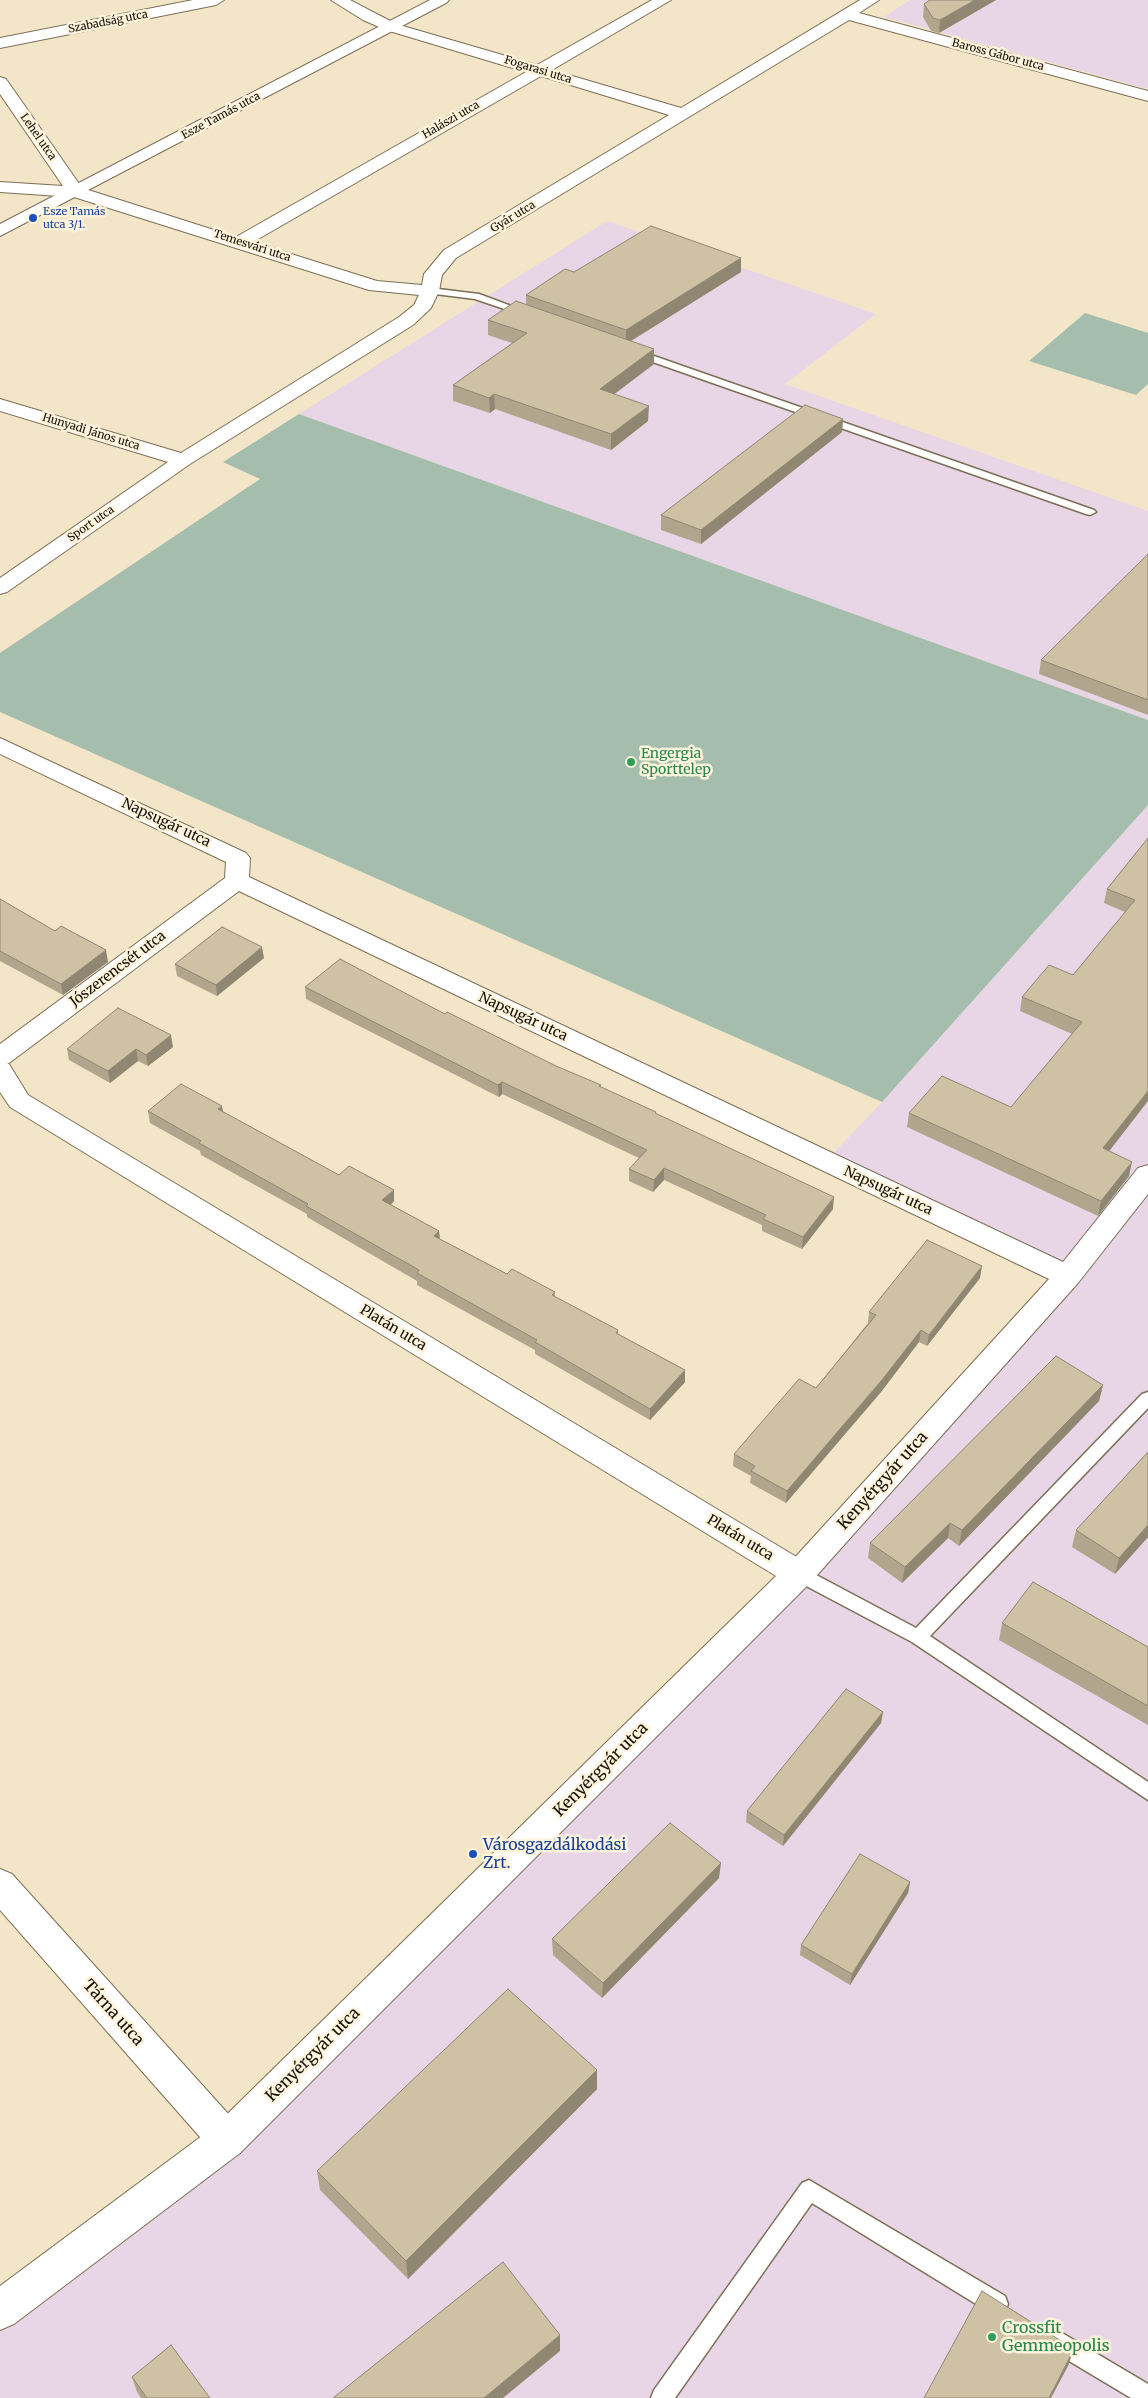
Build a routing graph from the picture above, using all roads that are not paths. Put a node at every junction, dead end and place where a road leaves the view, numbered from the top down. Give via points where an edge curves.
1 (216, 0) edge
2 (339, 0) edge
3 (441, 0) edge
4 (663, 0) edge
5 (871, 0) edge
6 (848, 15) junction
7 (391, 27) junction
8 (0, 43) edge
9 (538, 70) junction
10 (0, 82) edge
11 (1148, 96) edge
12 (684, 114) junction
13 (0, 187) edge
14 (76, 192) junction
15 (0, 231) edge
16 (240, 242) junction
17 (430, 291) junction
18 (531, 315) edge
19 (624, 348) edge
20 (0, 405) edge
21 (183, 460) junction
22 (1090, 512) dead end
23 (0, 588) edge
24 (0, 745) edge
25 (236, 881) junction
26 (0, 1057) edge
27 (0, 1070) edge
28 (1148, 1175) edge
29 (1068, 1276) junction
30 (1148, 1398) edge
31 (799, 1574) junction
32 (918, 1636) junction
33 (1148, 1792) edge
34 (0, 1885) edge
35 (227, 2140) junction
36 (0, 2310) edge
37 (1012, 2314) edge
38 (1038, 2329) edge
39 (1148, 2396) edge
40 (662, 2398) edge

1 - 8 street, Szabadság utca
2 - 7 street, Fogarasi utca
3 - 7 street, Esze Tamás utca
4 - 9 street, Halászi utca
5 - 6 street, Gyár utca
6 - 11 street, Baross Gábor utca
6 - 12 street, Gyár utca
7 - 9 street, Fogarasi utca
7 - 14 street, Esze Tamás utca
9 - 12 street, Fogarasi utca
9 - 16 street, Halászi utca
10 - 14 street, Lehel utca
12 - 17 street, Gyár utca via 450,254 433,274
13 - 14 street, Temesvári utca
14 - 15 street, Esze Tamás utca
14 - 16 street, Temesvári utca
16 - 17 street, Temesvári utca via 375,286
17 - 18 lane via 476,296
17 - 21 street, Gyár utca via 422,308 406,321
19 - 22 lane
20 - 21 street, Hunyadi János utca
21 - 23 street, Sport utca
24 - 25 street, Napsugár utca via 238,858
25 - 26 street, Jószerencsét utca
25 - 29 street, Napsugár utca
27 - 31 street, Platán utca via 19,1101
28 - 29 street, Kenyérgyár utca
29 - 31 street, Kenyérgyár utca
30 - 32 lane
31 - 32 lane
31 - 35 street, Kenyérgyár utca
32 - 33 lane
34 - 35 street, Tárna utca
35 - 36 street, Kenyérgyár utca
37 - 40 lane via 809,2190
38 - 39 lane

